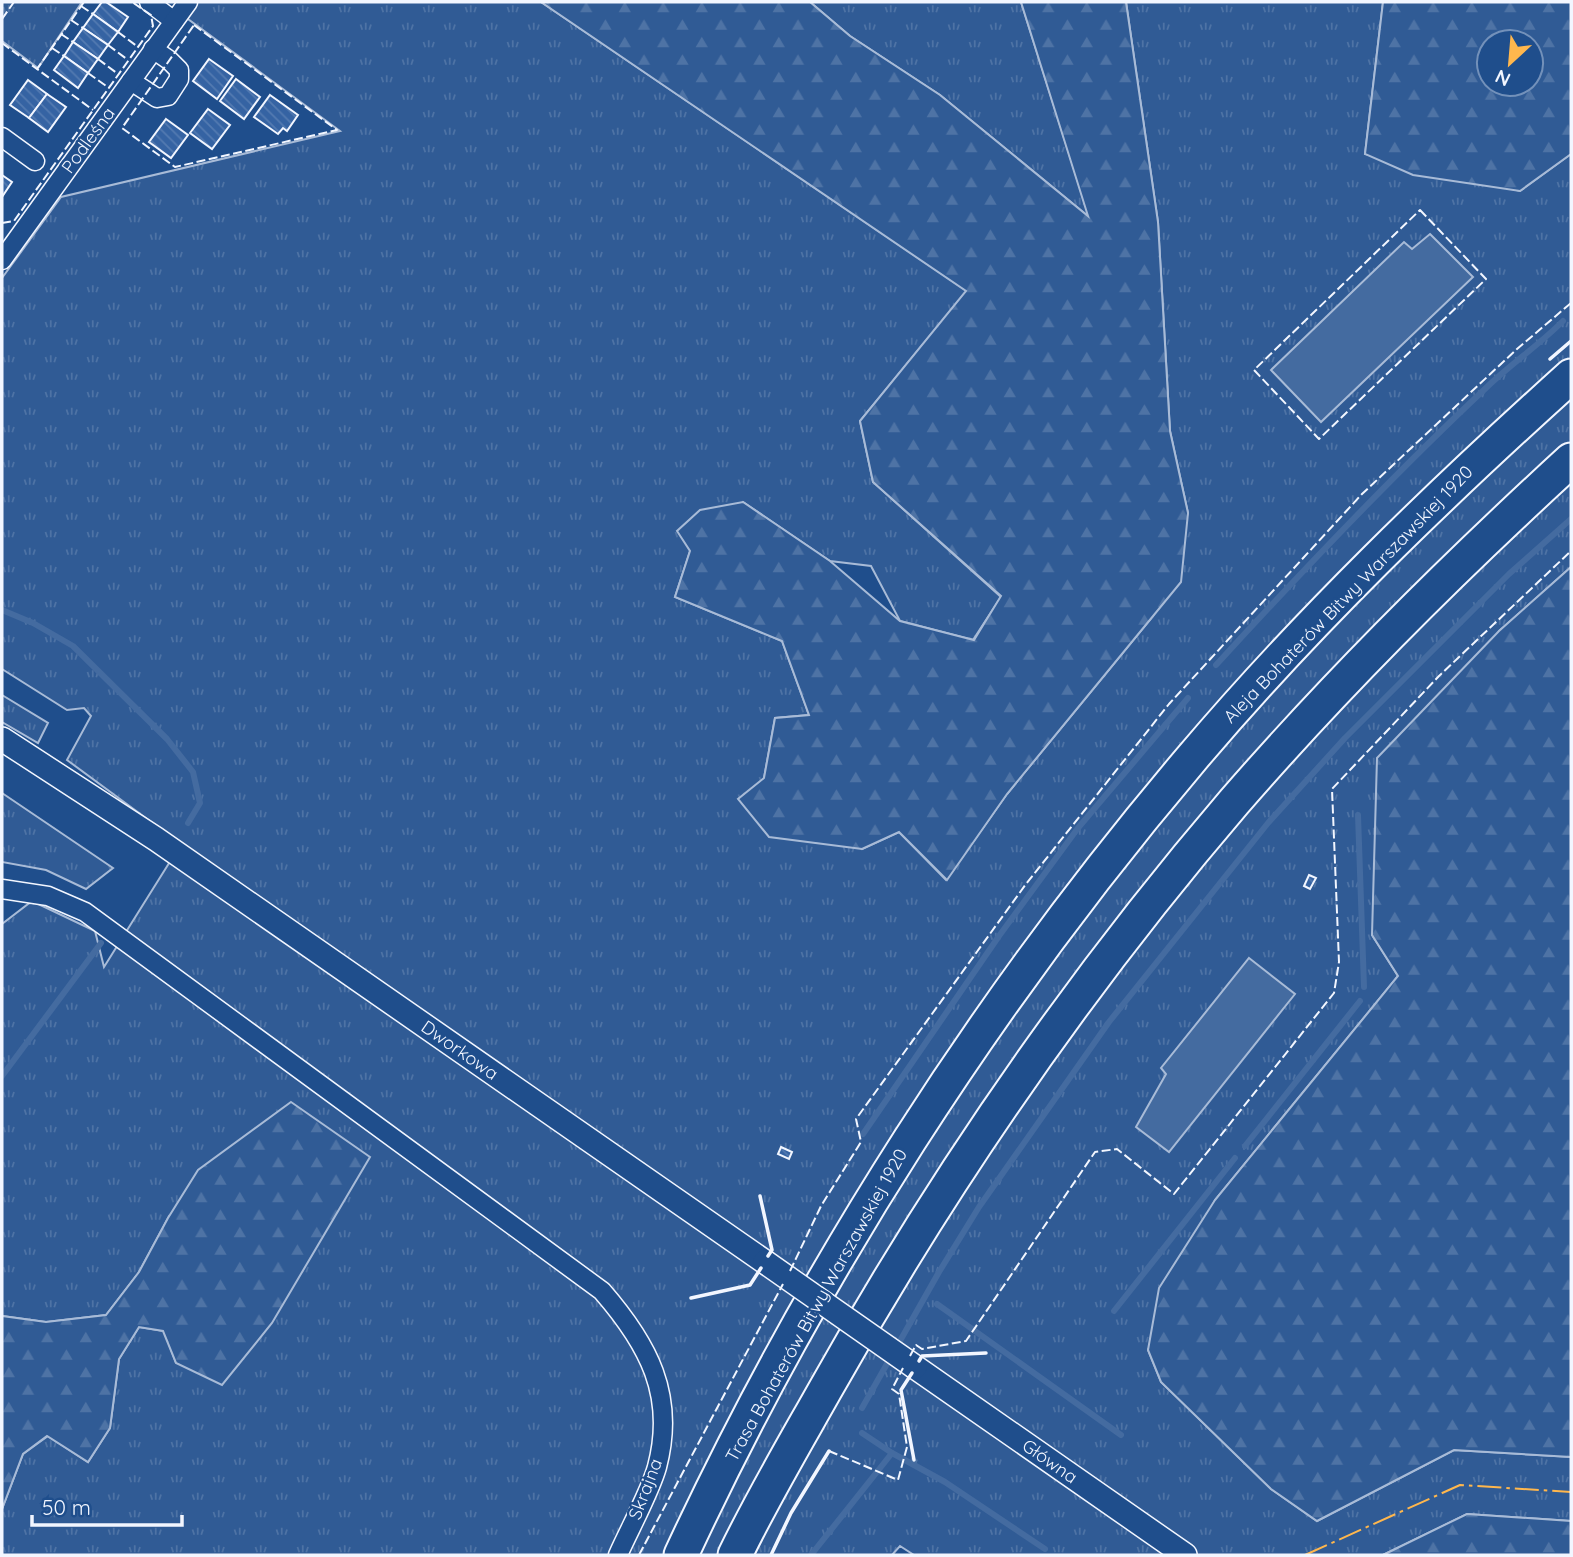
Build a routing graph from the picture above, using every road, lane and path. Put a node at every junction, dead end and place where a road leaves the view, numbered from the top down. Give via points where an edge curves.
1 (149, 2) edge
2 (179, 9) edge
3 (153, 49) junction
4 (131, 81) junction
5 (2, 137) edge
6 (35, 161) dead end
7 (3, 254) edge
8 (1571, 376) edge
9 (1571, 460) edge
10 (2, 738) edge
11 (1191, 760) joint
12 (2, 889) edge
13 (915, 1367) joint
14 (618, 1555) edge
15 (681, 1555) edge
16 (734, 1555) edge
17 (1185, 1555) edge

1 - 2 street, Podleśna
2 - 3 street, Podleśna
3 - 4 street, Podleśna
3 - 4 street via 179,70 179,79 168,96 157,99
4 - 7 street, Podleśna
5 - 6 street, Podleśna
8 - 11 highway, Aleja Bohaterów Bitwy Warszawskiej 1920 via 1401,535
9 - 16 highway via 1392,630 1322,704 1235,802 1086,987 905,1254
10 - 13 street, Dworkowa, bridge via 156,838
11 - 15 highway, Trasa Bohaterów Bitwy Warszawskiej 1920 via 1040,951 918,1125 857,1223 771,1378
12 - 14 street, Skrajna via 48,896 85,912 602,1291 644,1346 657,1379 664,1425 657,1468
13 - 17 street, Główna

